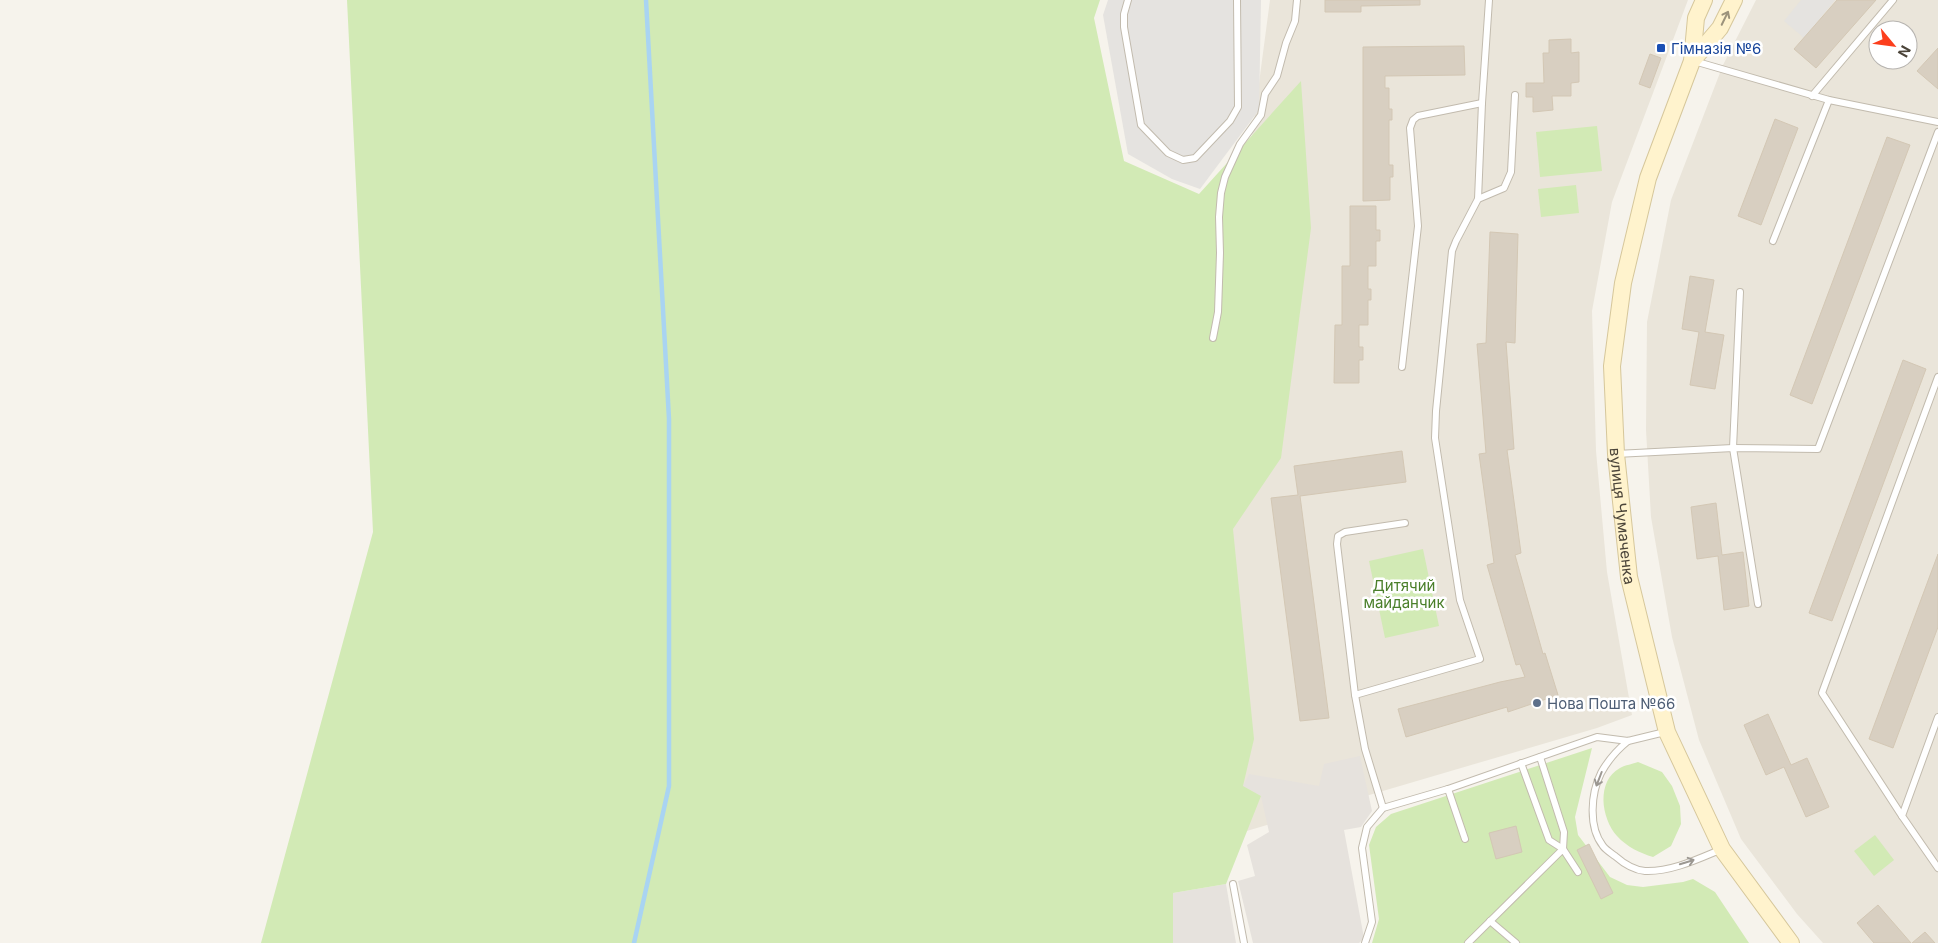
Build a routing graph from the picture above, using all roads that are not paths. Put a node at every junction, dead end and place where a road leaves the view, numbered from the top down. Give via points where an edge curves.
1 (1128, 0) edge
2 (1237, 0) edge
3 (1297, 0) edge
4 (1490, 0) edge
5 (1704, 0) edge
6 (1734, 0) edge
7 (1893, 0) edge
8 (1692, 61) junction
9 (1515, 95) dead end
10 (1812, 96) junction
11 (1829, 100) junction
12 (1482, 103) junction
13 (1938, 122) edge
14 (1938, 132) edge
15 (1478, 200) junction
16 (1773, 241) dead end
17 (1740, 292) dead end
18 (1213, 338) dead end
19 (1402, 367) dead end
20 (1938, 377) edge
21 (1733, 448) junction
22 (1616, 454) junction
23 (1405, 523) dead end
24 (1758, 604) dead end
25 (1355, 695) junction
26 (1938, 717) edge
27 (1666, 732) junction
28 (1628, 740) junction
29 (1540, 757) junction
30 (1521, 763) junction
31 (1448, 789) junction
32 (1383, 808) junction
33 (1902, 816) junction
34 (1465, 839) dead end
35 (1563, 849) junction
36 (1722, 849) junction
37 (1938, 868) edge
38 (1578, 872) dead end
39 (1233, 884) dead end
40 (1490, 921) junction
41 (1244, 943) edge
42 (1365, 943) edge
43 (1468, 943) edge
44 (1516, 943) edge
45 (1791, 943) edge

1 - 2 lane via 1124,27 1141,125 1168,153 1183,160 1195,158 1230,121 1238,106
3 - 18 lane via 1295,21 1277,76 1265,94 1261,115 1240,144 1225,176 1219,217 1218,312
4 - 12 lane
5 - 8 street, вулиця Чумаченка via 1696,18
8 -> 6 street, вулиця Чумаченка via 1720,28
7 - 10 lane
8 - 10 lane
8 - 22 street, вулиця Чумаченка via 1648,178 1623,282 1612,366
9 - 15 lane via 1511,172 1504,188
10 - 11 lane
11 - 13 lane
11 - 16 lane
12 - 15 lane
12 - 19 lane via 1418,116 1410,128 1418,226
14 - 21 lane via 1818,449
15 - 25 lane via 1452,251 1435,438 1460,600 1480,659
17 - 21 lane
20 - 33 lane via 1822,693
21 - 22 lane
21 - 24 lane
22 - 27 street, вулиця Чумаченка via 1629,576
23 - 25 lane via 1345,532 1338,536
25 - 32 lane via 1365,750
26 - 33 lane
27 - 28 lane
27 - 36 street, вулиця Чумаченка
28 - 29 lane via 1597,737
28 -> 36 lane via 1601,773 1594,794 1593,817 1603,846 1625,864 1644,871 1690,862
29 - 30 lane
29 - 35 lane via 1564,832
30 - 31 lane
30 - 35 lane via 1549,840
31 - 32 lane
31 - 34 lane
32 - 42 lane via 1367,827 1362,848 1372,922
33 - 37 lane
35 - 38 lane
35 - 40 lane
36 - 45 street, вулиця Чумаченка
39 - 41 lane
40 - 43 lane
40 - 44 lane

